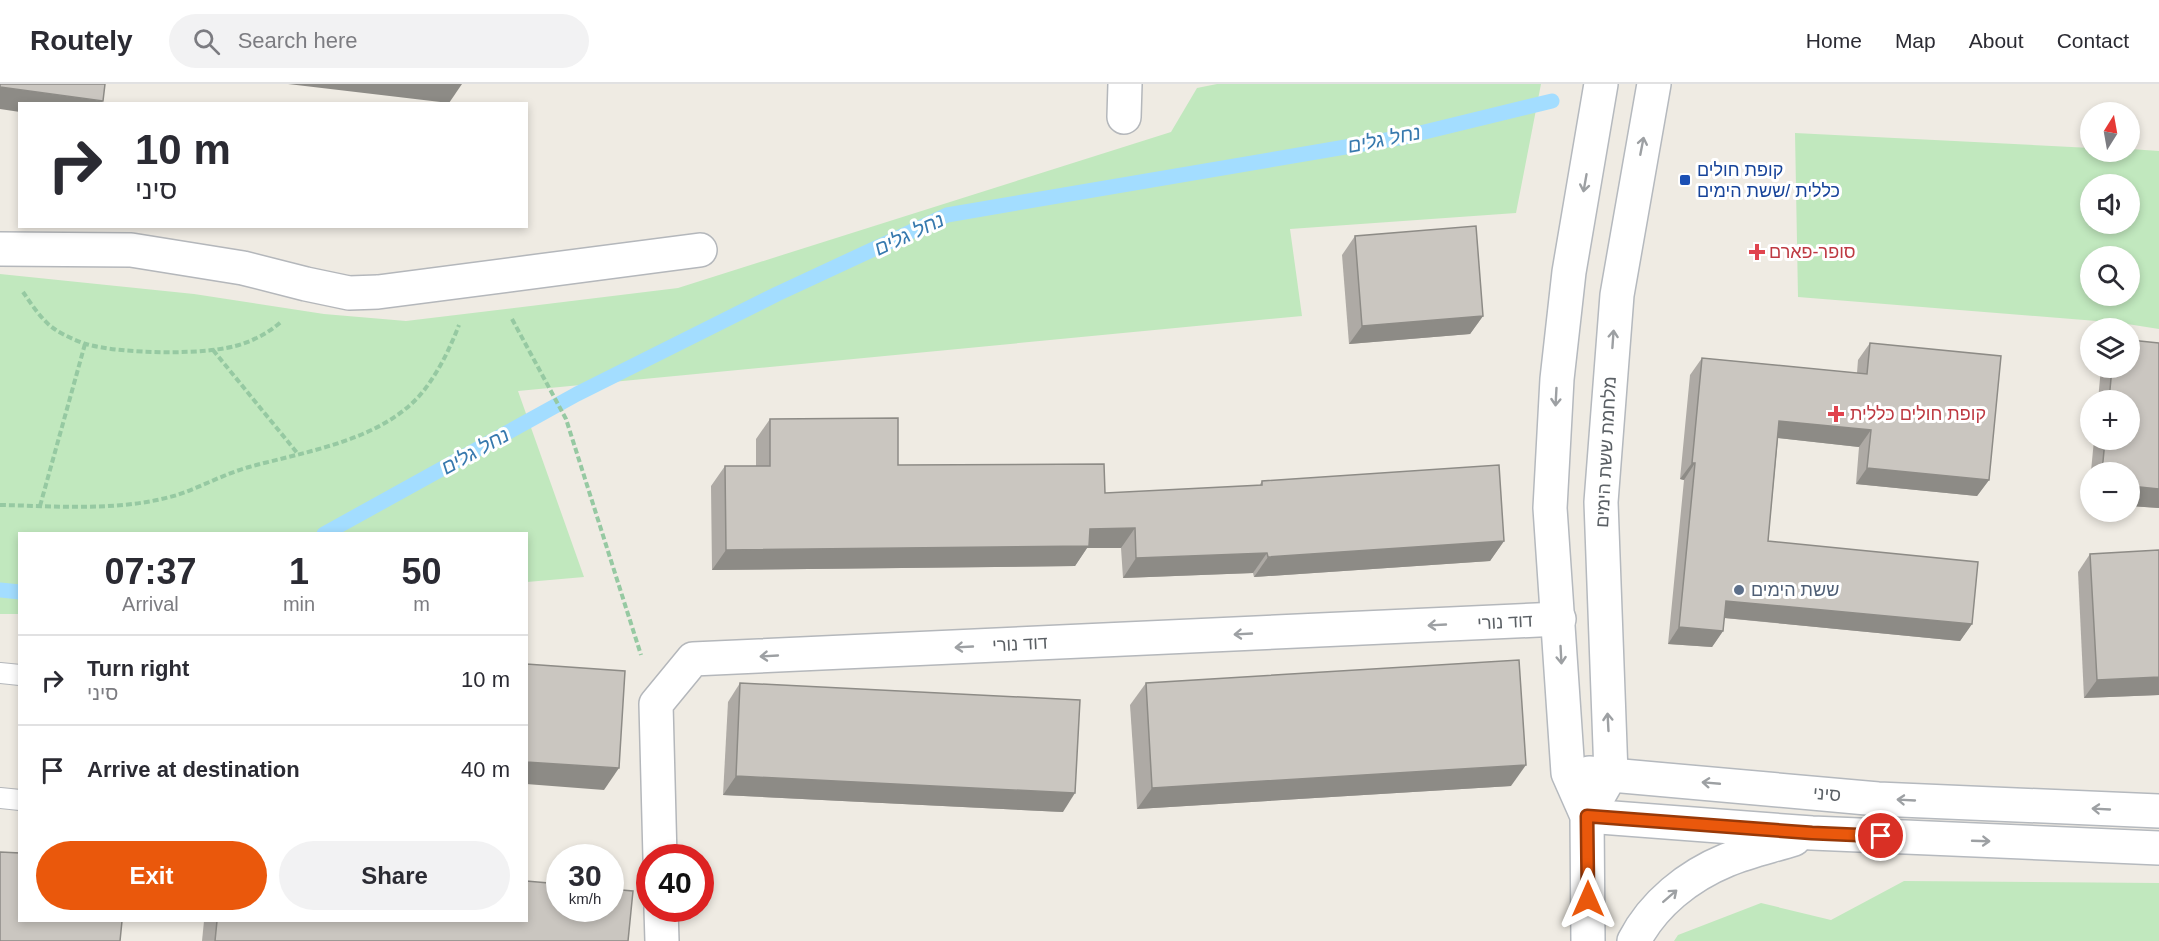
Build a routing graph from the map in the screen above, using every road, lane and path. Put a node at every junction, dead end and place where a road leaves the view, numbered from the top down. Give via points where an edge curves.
1 (1125, 84) edge
2 (1601, 84) edge
3 (1654, 84) edge
4 (1124, 117) dead end
5 (0, 249) edge
6 (700, 250) dead end
7 (472, 280) junction
8 (306, 284) junction
9 (19, 286) dead end
10 (85, 344) junction
11 (213, 350) junction
12 (533, 358) dead end
13 (298, 454) junction
14 (0, 505) edge
15 (40, 506) junction
16 (1559, 619) junction
17 (0, 673) edge
18 (18, 675) edge
19 (656, 704) junction
20 (1568, 772) junction
21 (1611, 774) junction
22 (0, 798) edge
23 (18, 800) edge
24 (2159, 811) edge
25 (1587, 816) junction
26 (1812, 833) junction
27 (660, 844) edge
28 (2159, 848) edge
29 (661, 922) edge
30 (662, 941) edge
31 (1588, 941) edge
32 (1634, 941) edge

1 - 4 street
2 -> 16 street via 1569,272 1557,380 1550,508
21 -> 3 street, מלחמת ששת הימים via 1601,502 1617,296
5 - 8 street via 131,250 243,268
6 - 7 street
7 - 8 street via 349,293
7 - 13 path via 447,355 424,390 399,414 362,435
8 - 11 path via 285,319 268,333 240,345
9 - 10 path via 55,330
10 - 11 path via 169,352
10 - 15 path
11 - 13 path
12 - 19 path via 566,419
13 - 15 path via 245,468 176,495 117,506
14 - 15 path
16 -> 19 street, דוד נורי via 693,659
16 -> 20 street
17 - 18 lane
19 - 27 street
20 - 21 street, סיני
20 - 25 street
24 -> 21 street, סיני via 1878,799
21 - 25 street
22 - 23 lane
25 - 26 street
25 - 31 street
26 -> 28 street
32 -> 26 street via 1653,910 1681,886 1726,860
29 - 30 street

